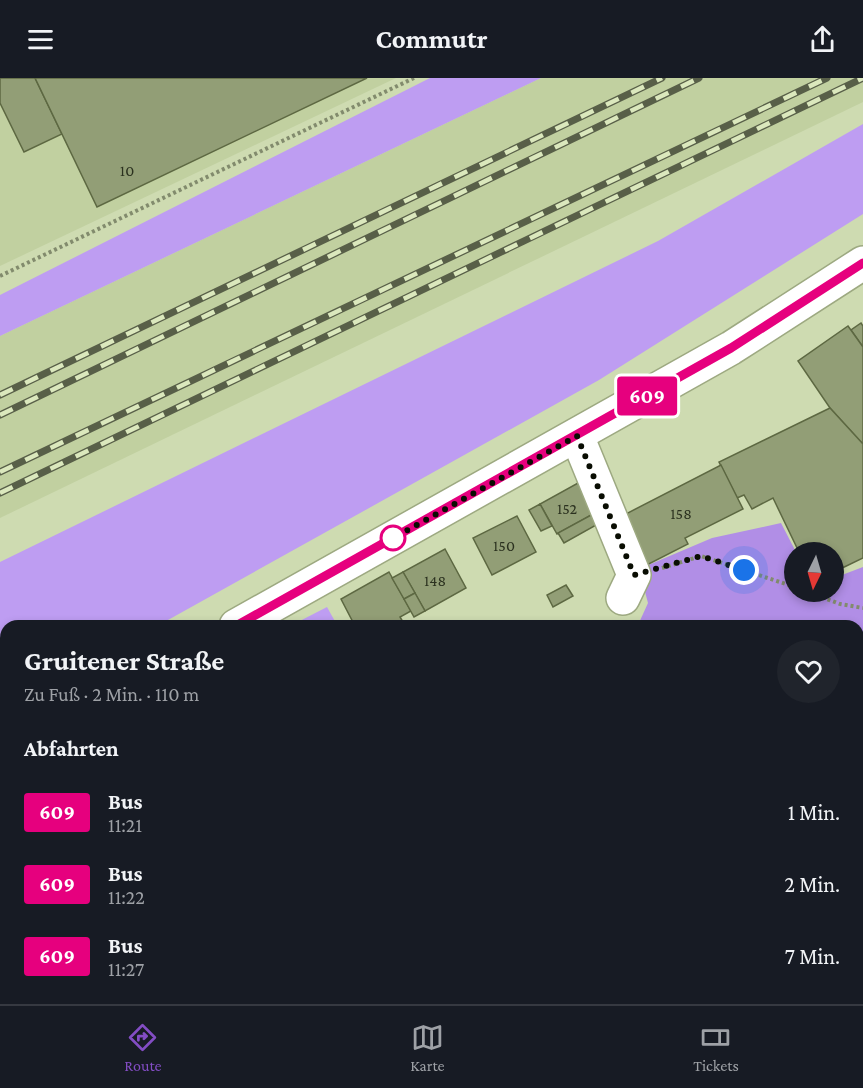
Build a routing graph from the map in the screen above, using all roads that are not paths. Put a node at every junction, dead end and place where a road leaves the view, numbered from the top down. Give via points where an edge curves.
1 (863, 262) edge
2 (577, 436) junction
3 (629, 586) road end
4 (247, 620) edge

1 - 2 street via 731,348
2 - 3 street
2 - 4 street

